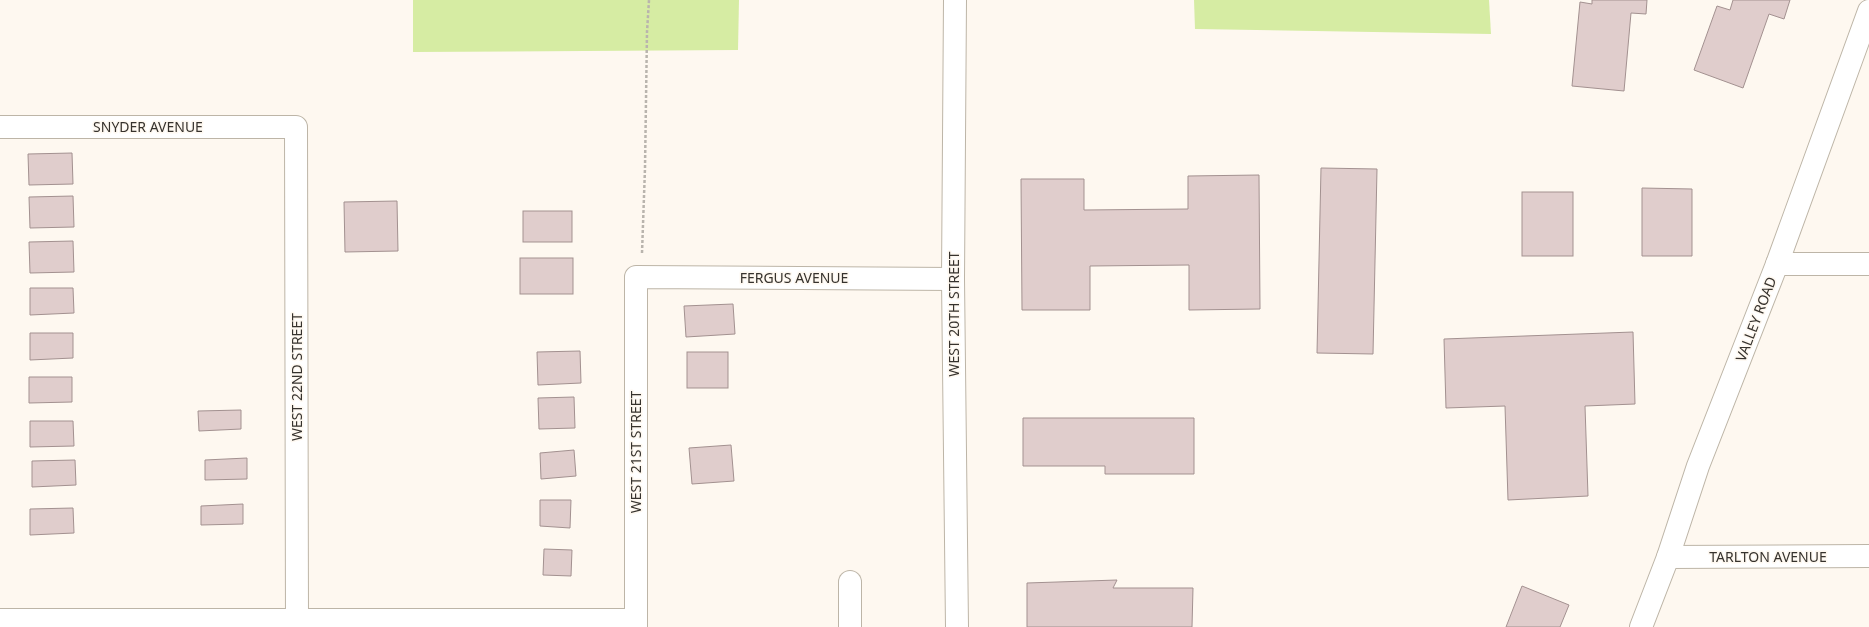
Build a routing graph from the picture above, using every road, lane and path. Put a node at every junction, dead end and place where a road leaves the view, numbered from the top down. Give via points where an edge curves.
1 (649, 0) edge
2 (955, 0) edge
3 (1869, 11) edge
4 (0, 127) edge
5 (296, 127) joint
6 (1777, 264) junction
7 (1869, 264) edge
8 (636, 276) junction
9 (953, 279) junction
10 (1869, 556) edge
11 (1668, 557) junction
12 (850, 582) dead end
13 (0, 620) edge
14 (297, 624) edge
15 (636, 624) edge
16 (850, 627) edge
17 (957, 627) edge
18 (1641, 627) edge

1 - 8 path via 643,251
2 - 9 street, WEST 20TH STREET
3 - 6 street, VALLEY ROAD
4 - 5 street, SNYDER AVENUE
5 - 14 street, WEST 22ND STREET
6 - 7 street
6 - 11 street, VALLEY ROAD via 1698,466
8 - 9 street, FERGUS AVENUE
8 - 15 street, WEST 21ST STREET
9 - 17 street, WEST 20TH STREET
10 - 11 street, TARLTON AVENUE
11 - 18 street, VALLEY ROAD
12 - 16 street
13 - 14 street
14 - 15 street

